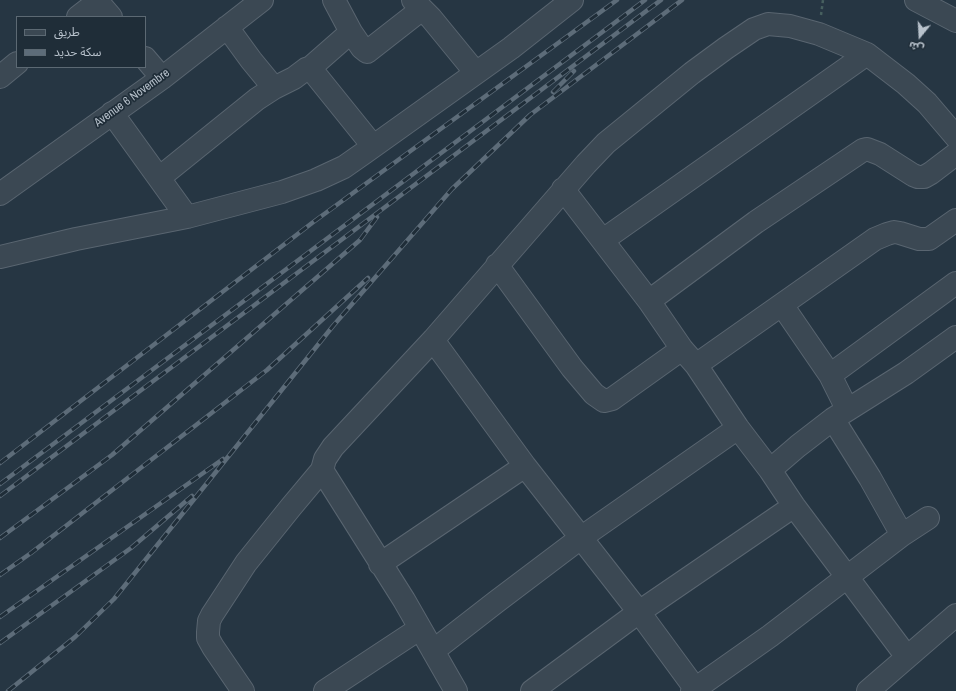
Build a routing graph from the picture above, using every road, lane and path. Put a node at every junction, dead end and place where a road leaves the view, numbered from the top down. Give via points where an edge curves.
1 (262, 0) edge
2 (334, 0) edge
3 (572, 0) edge
4 (916, 0) edge
5 (418, 4) edge
6 (103, 6) edge
7 (80, 16) edge
8 (956, 21) edge
9 (228, 26) junction
10 (352, 32) junction
11 (867, 54) junction
12 (146, 59) edge
13 (16, 64) edge
14 (310, 68) junction
15 (476, 73) junction
16 (0, 77) edge
17 (162, 78) junction
18 (274, 88) junction
19 (112, 113) junction
20 (956, 137) edge
21 (373, 146) junction
22 (956, 154) edge
23 (159, 178) junction
24 (563, 190) junction
25 (0, 194) edge
26 (187, 217) junction
27 (956, 220) edge
28 (603, 240) junction
29 (0, 257) edge
30 (497, 265) junction
31 (956, 283) edge
32 (649, 301) junction
33 (782, 304) junction
34 (956, 337) edge
35 (432, 340) junction
36 (682, 349) junction
37 (696, 365) junction
38 (830, 375) junction
39 (840, 414) junction
40 (738, 428) junction
41 (525, 466) junction
42 (322, 470) junction
43 (770, 470) junction
44 (794, 506) junction
45 (928, 518) dead end
46 (902, 535) junction
47 (582, 537) junction
48 (380, 564) junction
49 (846, 576) junction
50 (639, 612) junction
51 (956, 616) edge
52 (419, 630) junction
53 (433, 651) junction
54 (907, 657) junction
55 (695, 690) edge
56 (242, 691) edge
57 (325, 691) edge
58 (456, 691) edge
59 (532, 691) edge
60 (868, 691) edge

1 - 9 street, Avenue 6 Novembre
2 - 10 street
3 - 15 street
4 - 8 street
5 - 10 street via 367,52
5 - 15 street
6 - 7 street
9 - 17 street, Avenue 6 Novembre
9 - 18 street
10 - 14 street
11 - 20 street via 927,103
11 - 24 street via 819,34 790,26 768,24 754,29 698,69 606,143
11 - 28 street
12 - 17 street
13 - 16 street
14 - 18 street
14 - 21 street
15 - 21 street
17 - 19 street, Avenue 6 Novembre
18 - 23 street
19 - 23 street
19 - 25 street, Avenue 6 Novembre
21 - 26 street via 344,167 316,180
22 - 32 street via 931,173 918,177 880,154 863,150 756,222
23 - 26 street
24 - 28 street
24 - 30 street
26 - 29 street
27 - 33 street via 929,239 894,232 875,239
28 - 32 street
30 - 35 street
30 - 36 street via 572,368 594,394 604,401 612,399
31 - 38 street
32 - 36 street
33 - 37 street
33 - 38 street
34 - 39 street via 906,373
35 - 41 street
35 - 42 street via 333,447 325,459
36 - 37 street
37 - 40 street
38 - 39 street
39 - 43 street
39 - 46 street via 870,478
40 - 43 street
40 - 47 street
41 - 47 street
41 - 48 street
42 - 48 street
42 - 56 street via 246,563 209,621 208,638
43 - 44 street
44 - 49 street
44 - 50 street
45 - 46 street
46 - 49 street
47 - 50 street
47 - 53 street
48 - 52 street via 404,600
49 - 54 street
49 - 55 street via 770,636
50 - 55 street
50 - 59 street
51 - 54 street
52 - 53 street
52 - 57 street
53 - 58 street
54 - 60 street

